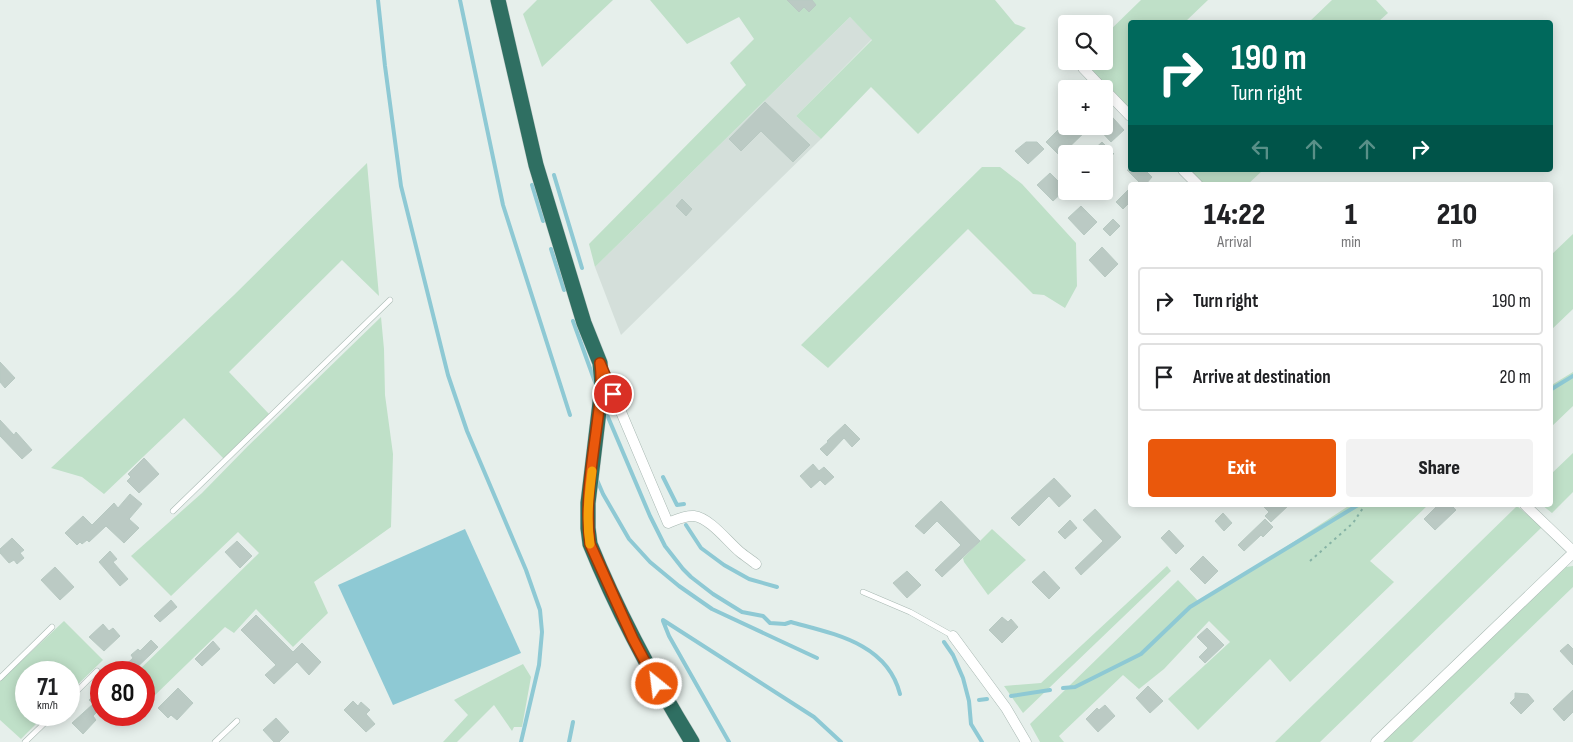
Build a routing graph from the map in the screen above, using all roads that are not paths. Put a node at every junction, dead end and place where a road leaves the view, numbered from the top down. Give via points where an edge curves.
1 (498, 0) edge
2 (1085, 70) edge
3 (1095, 80) edge
4 (1113, 98) edge
5 (1128, 114) edge
6 (1185, 172) edge
7 (1195, 182) edge
8 (390, 300) dead end
9 (600, 363) junction
10 (1527, 507) edge
11 (174, 511) dead end
12 (1573, 552) edge
13 (756, 564) dead end
14 (863, 592) dead end
15 (52, 627) dead end
16 (953, 636) joint
17 (0, 678) edge
18 (90, 678) edge
19 (80, 688) edge
20 (237, 721) dead end
21 (41, 726) edge
22 (25, 742) edge
23 (215, 742) edge
24 (692, 742) edge
25 (1026, 742) edge
26 (1376, 742) edge

1 - 9 highway via 536,164 584,323
2 - 3 street
4 - 5 street
6 - 7 street
8 - 11 lane
9 - 13 street via 668,523 683,517 701,518
9 - 24 highway via 601,394 588,503 590,544 633,639
10 - 12 street
12 - 26 street
14 - 16 lane via 910,612
15 - 17 lane
16 - 25 street via 1006,708
18 - 19 lane
20 - 23 lane
21 - 22 lane

